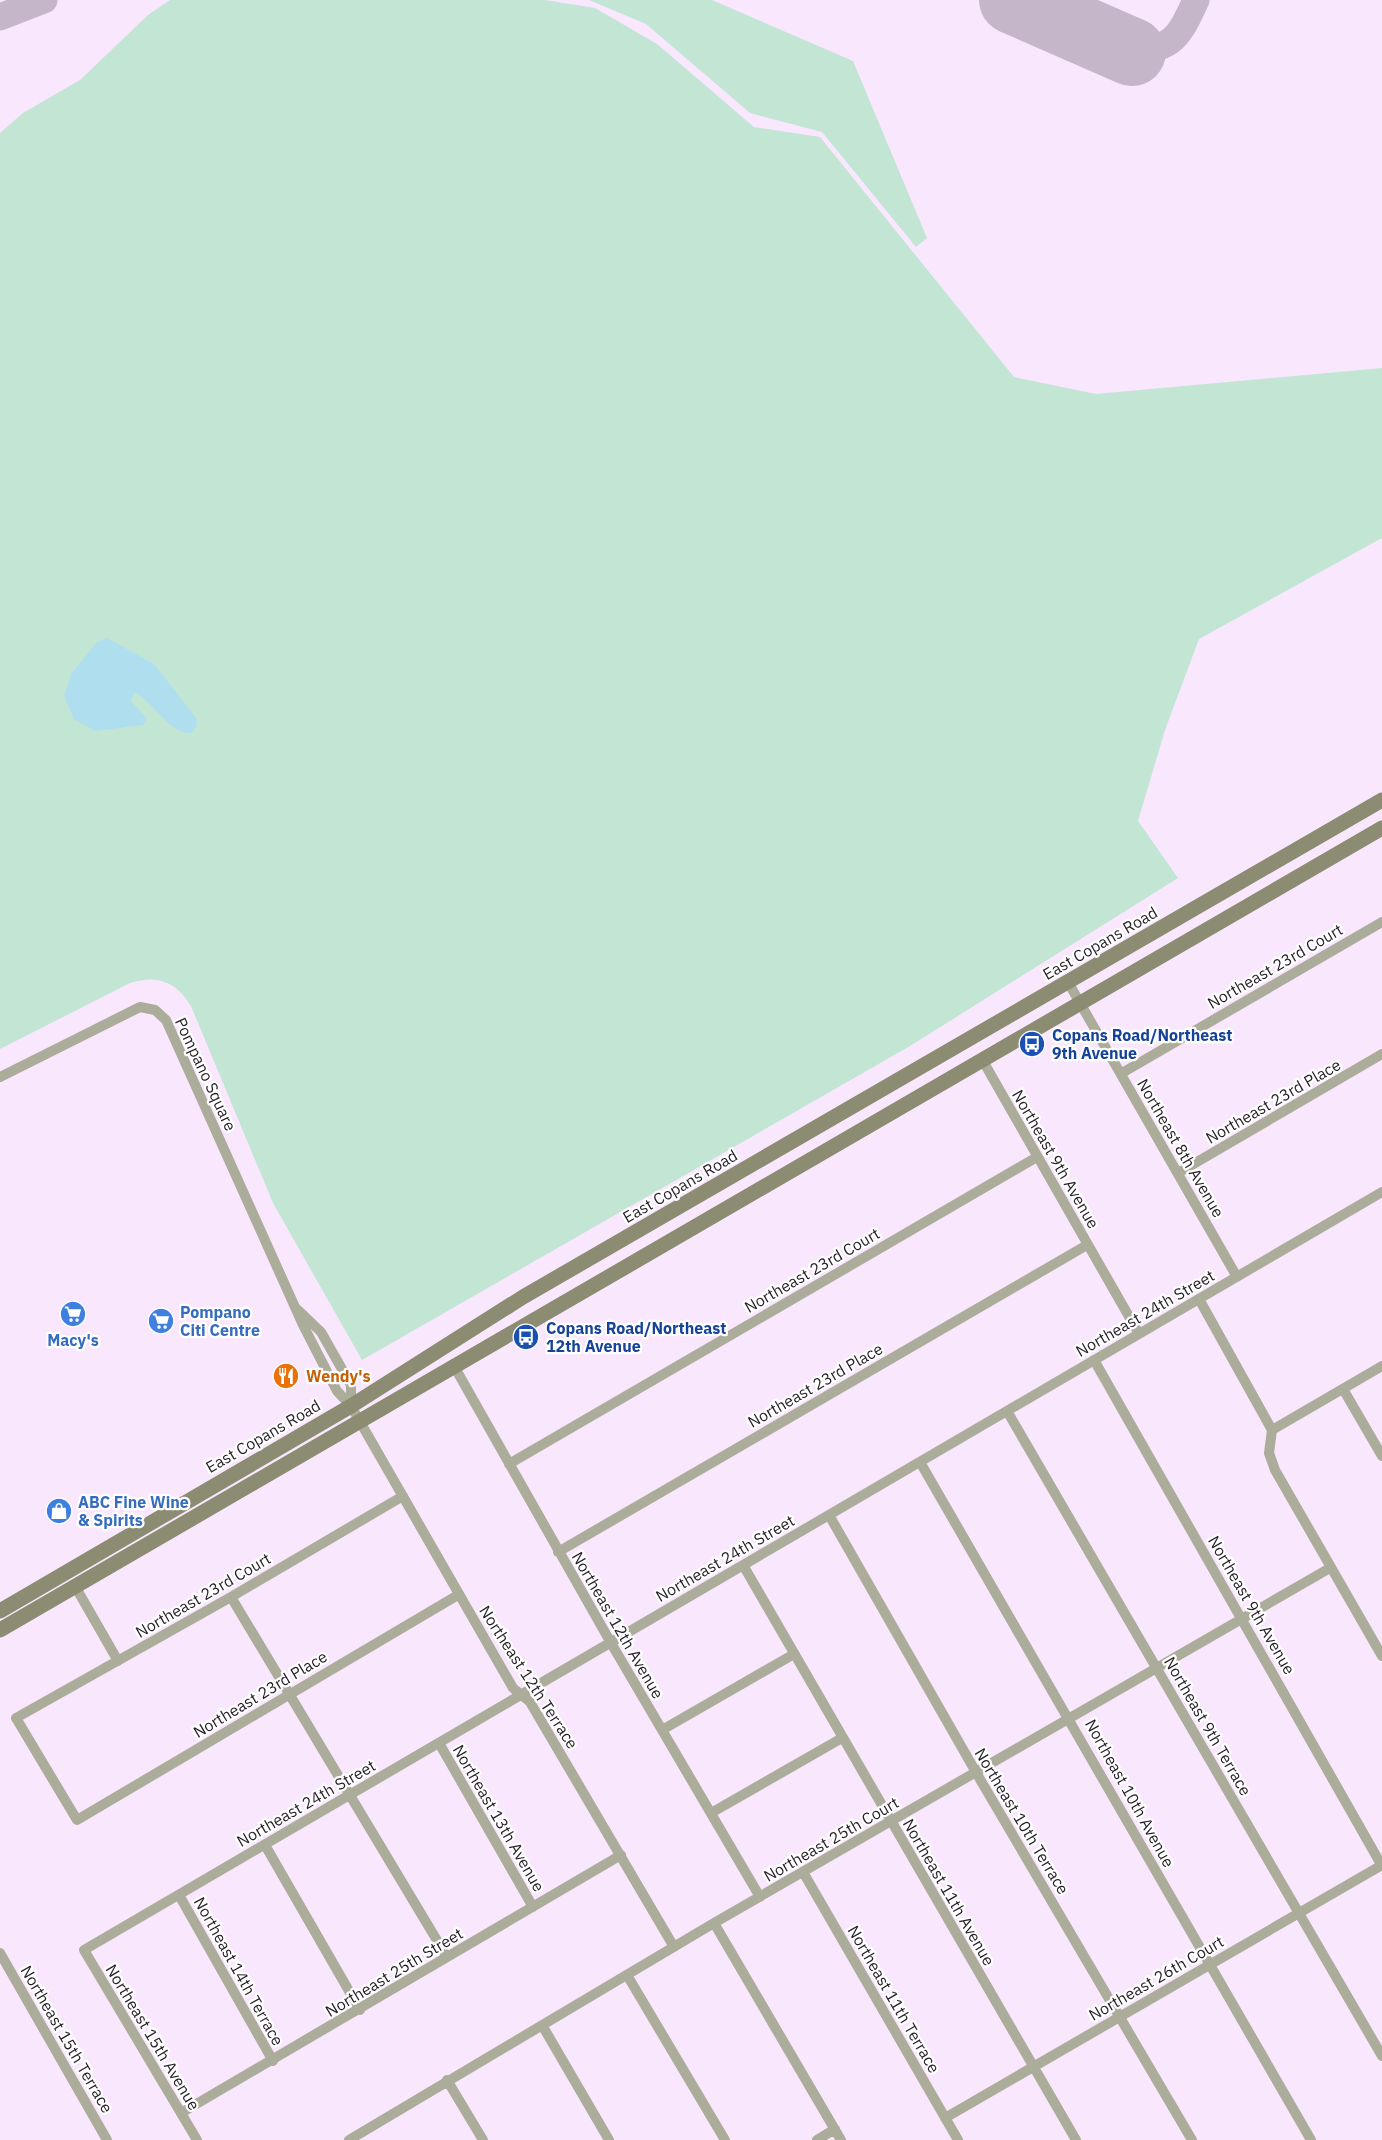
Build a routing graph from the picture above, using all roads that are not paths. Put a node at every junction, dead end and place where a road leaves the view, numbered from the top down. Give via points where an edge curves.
1 (1382, 800) edge
2 (1382, 828) edge
3 (1382, 922) edge
4 (1068, 982) junction
5 (1080, 1004) junction
6 (1382, 1054) edge
7 (983, 1061) junction
8 (1122, 1073) junction
9 (0, 1077) edge
10 (1037, 1157) junction
11 (1178, 1173) junction
12 (1382, 1192) edge
13 (1087, 1245) junction
14 (1238, 1277) junction
15 (1199, 1299) junction
16 (1139, 1334) junction
17 (1094, 1360) junction
18 (454, 1366) junction
19 (1382, 1366) edge
20 (1343, 1389) junction
21 (351, 1406) junction
22 (1007, 1411) junction
23 (360, 1423) junction
24 (1272, 1430) junction
25 (1382, 1455) edge
26 (920, 1462) junction
27 (509, 1464) junction
28 (403, 1496) junction
29 (829, 1515) junction
30 (558, 1552) junction
31 (87, 1561) junction
32 (743, 1565) junction
33 (1330, 1568) junction
34 (61, 1575) junction
35 (75, 1586) junction
36 (458, 1595) junction
37 (231, 1597) junction
38 (50, 1601) junction
39 (0, 1611) edge
40 (1242, 1618) junction
41 (0, 1630) edge
42 (611, 1642) junction
43 (794, 1654) junction
44 (1382, 1656) edge
45 (118, 1661) junction
46 (1157, 1668) junction
47 (289, 1695) junction
48 (520, 1696) junction
49 (1070, 1718) junction
50 (662, 1730) junction
51 (842, 1738) junction
52 (439, 1743) junction
53 (975, 1773) junction
54 (350, 1795) junction
55 (711, 1813) junction
56 (77, 1820) joint
57 (891, 1822) junction
58 (265, 1845) junction
59 (621, 1855) junction
60 (1382, 1865) edge
61 (803, 1872) junction
62 (179, 1894) junction
63 (760, 1897) junction
64 (533, 1907) junction
65 (1300, 1912) junction
66 (714, 1923) junction
67 (674, 1947) junction
68 (84, 1950) joint
69 (0, 1953) edge
70 (447, 1957) junction
71 (1209, 1964) junction
72 (627, 1975) junction
73 (360, 2010) junction
74 (1120, 2016) junction
75 (542, 2025) junction
76 (1382, 2056) edge
77 (273, 2061) junction
78 (1033, 2067) junction
79 (447, 2080) junction
80 (181, 2114) junction
81 (945, 2118) junction
82 (835, 2129) junction
83 (364, 2136) edge
84 (107, 2140) edge
85 (197, 2140) edge
86 (349, 2140) edge
87 (483, 2140) edge
88 (609, 2140) edge
89 (725, 2140) edge
90 (817, 2140) edge
91 (841, 2140) edge
92 (958, 2140) edge
93 (1076, 2140) edge
94 (1192, 2140) edge
95 (1311, 2140) edge

1 - 4 main road, East Copans Road
2 - 5 main road
3 - 8 street, Northeast 23rd Court
4 - 5 street, Northeast 8th Avenue
4 - 21 main road, East Copans Road via 523,1298
5 - 7 main road
5 - 8 street, Northeast 8th Avenue
6 - 11 street, Northeast 23rd Place
7 - 10 street, Northeast 9th Avenue
7 - 18 main road
8 - 11 street, Northeast 8th Avenue
9 - 21 street, Pompano Square via 140,1007 155,1010 166,1020 298,1310 321,1332 350,1382
10 - 13 street, Northeast 9th Avenue
10 - 27 street, Northeast 23rd Court
11 - 14 street, Northeast 8th Avenue
12 - 14 street, Northeast 24th Street
13 - 16 street, Northeast 9th Avenue
13 - 30 street, Northeast 23rd Place
14 - 15 street, Northeast 24th Street
15 - 16 street, Northeast 24th Street
15 - 24 street
16 - 17 street, Northeast 24th Street
17 - 22 street, Northeast 24th Street
17 - 40 street, Northeast 9th Avenue
18 - 23 main road
18 - 27 street, Northeast 12th Avenue
19 - 20 street
20 - 24 street
20 - 25 street
21 - 23 street, Pompano Square
21 - 31 main road, East Copans Road
22 - 26 street, Northeast 24th Street
22 - 46 street, Northeast 9th Terrace
23 - 28 street, Northeast 12th Terrace
23 - 35 main road
24 - 33 street via 1269,1453 1275,1470
26 - 29 street, Northeast 24th Street
26 - 49 street, Northeast 10th Avenue
27 - 30 street, Northeast 12th Avenue
28 - 36 street, Northeast 12th Terrace
28 - 37 street, Northeast 23rd Court
29 - 32 street, Northeast 24th Street
29 - 53 street, Northeast 10th Terrace
30 - 42 street, Northeast 12th Avenue
31 - 34 main road, East Copans Road
31 - 35 main road
32 - 42 street, Northeast 24th Street
32 - 43 street, Northeast 11th Avenue
33 - 40 street, Northeast 25th Court
33 - 44 street
34 - 38 main road
34 - 39 main road, East Copans Road
35 - 38 main road
35 - 45 street
36 - 47 street, Northeast 23rd Place
36 - 48 street, Northeast 12th Terrace
37 - 45 street, Northeast 23rd Court
37 - 47 street
38 - 41 main road
40 - 46 street, Northeast 25th Court
40 - 60 street, Northeast 9th Avenue
42 - 48 street, Northeast 24th Street
42 - 50 street, Northeast 12th Avenue
43 - 50 street
43 - 51 street, Northeast 11th Avenue
45 - 56 street, Northeast 23rd Court via 16,1718
46 - 49 street, Northeast 25th Court
46 - 65 street, Northeast 9th Terrace
47 - 54 street
47 - 56 street, Northeast 23rd Place
48 - 52 street, Northeast 24th Street
48 - 59 street, Northeast 12th Terrace via 530,1702
49 - 53 street, Northeast 25th Court
49 - 71 street, Northeast 10th Avenue
50 - 55 street, Northeast 12th Avenue
51 - 55 street
51 - 57 street, Northeast 11th Avenue
52 - 54 street, Northeast 24th Street
52 - 64 street, Northeast 13th Avenue
53 - 57 street, Northeast 25th Court
53 - 74 street, Northeast 10th Terrace
54 - 58 street, Northeast 24th Street
54 - 70 street
55 - 63 street, Northeast 12th Avenue
57 - 61 street, Northeast 25th Court
57 - 78 street, Northeast 11th Avenue
58 - 62 street, Northeast 24th Street
58 - 73 street
59 - 64 street, Northeast 25th Street
59 - 67 street, Northeast 12th Terrace
60 - 65 street, Northeast 26th Court
61 - 63 street, Northeast 25th Court
61 - 81 street, Northeast 11th Terrace
62 - 68 street, Northeast 24th Street
62 - 77 street, Northeast 14th Terrace
63 - 66 street, Northeast 25th Court
64 - 70 street, Northeast 25th Street
65 - 71 street, Northeast 26th Court
65 - 76 street, Northeast 9th Terrace
66 - 67 street, Northeast 25th Court
66 - 82 street
67 - 72 street, Northeast 25th Court
68 - 80 street, Northeast 15th Avenue
69 - 84 street, Northeast 15th Terrace
70 - 73 street, Northeast 25th Street
71 - 74 street, Northeast 26th Court
71 - 95 street, Northeast 10th Avenue
72 - 75 street, Northeast 25th Court
72 - 89 street
73 - 77 street, Northeast 25th Street
74 - 78 street, Northeast 26th Court
74 - 94 street, Northeast 10th Terrace
75 - 79 street, Northeast 25th Court
75 - 88 street
77 - 80 street, Northeast 25th Street
78 - 81 street, Northeast 26th Court
78 - 93 street, Northeast 11th Avenue
79 - 83 street, Northeast 25th Court
79 - 87 street
80 - 85 street, Northeast 15th Avenue
81 - 92 street, Northeast 11th Terrace
82 - 90 street
82 - 91 street
83 - 86 street, Northeast 25th Court

